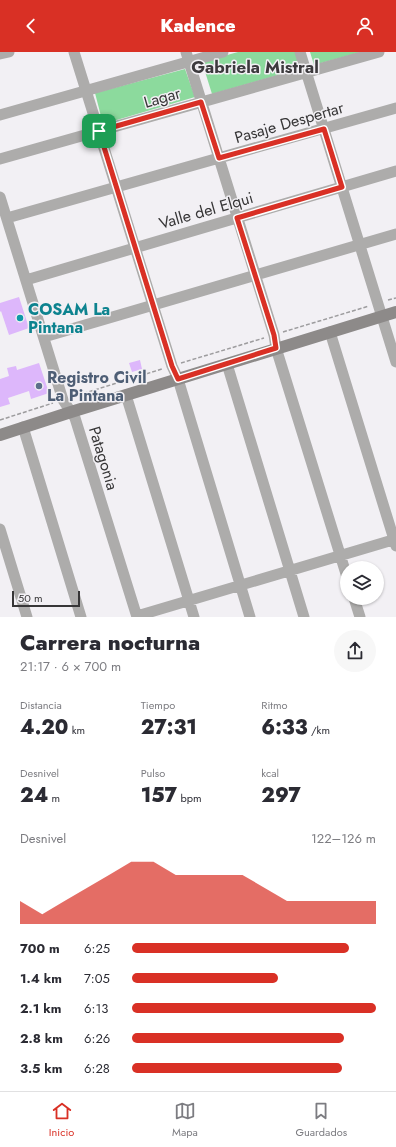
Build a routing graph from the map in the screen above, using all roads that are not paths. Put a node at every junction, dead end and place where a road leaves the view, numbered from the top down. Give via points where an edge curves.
1 (9, 52) edge
2 (74, 52) edge
3 (223, 52) edge
4 (300, 52) edge
5 (379, 52) edge
6 (0, 54) edge
7 (187, 57) edge
8 (306, 72) junction
9 (86, 90) junction
10 (201, 102) junction
11 (396, 108) edge
12 (0, 114) edge
13 (324, 129) junction
14 (99, 131) junction
15 (219, 158) junction
16 (0, 159) edge
17 (396, 171) edge
18 (116, 187) junction
19 (342, 187) junction
20 (0, 197) edge
21 (7, 218) junction
22 (237, 218) junction
23 (396, 234) edge
24 (360, 245) junction
25 (135, 248) junction
26 (255, 275) junction
27 (26, 280) junction
28 (153, 305) junction
29 (396, 312) edge
30 (382, 316) junction
31 (330, 332) junction
32 (44, 337) junction
33 (276, 348) junction
34 (396, 362) edge
35 (227, 364) junction
36 (178, 379) junction
37 (126, 395) junction
38 (71, 412) junction
39 (23, 427) junction
40 (0, 435) edge
41 (0, 530) edge
42 (395, 541) edge
43 (340, 555) junction
44 (342, 561) edge
45 (290, 570) junction
46 (241, 585) junction
47 (189, 600) junction
48 (356, 605) edge
49 (27, 617) edge
50 (81, 617) edge
51 (137, 617) edge
52 (194, 617) edge
53 (250, 617) edge
54 (304, 617) edge
55 (360, 617) edge

1 - 6 street
2 - 9 street
3 - 7 street
4 - 8 street
5 - 8 street, Lagar
7 - 9 street
7 - 10 street
8 - 10 street, Lagar
8 - 13 street
9 - 12 street
9 - 14 street
10 - 14 street, Lagar
10 - 15 street
11 - 13 street, Pasaje Despertar
13 - 15 street, Pasaje Despertar
13 - 19 street
14 - 16 street, Lagar
14 - 18 street
15 - 18 street, Pasaje Despertar
15 - 22 street
17 - 19 street, Valle del Elqui
18 - 21 street, Pasaje Despertar
18 - 25 street
19 - 22 street, Valle del Elqui
19 - 24 street
20 - 21 street, Patagonia
21 - 27 street, Patagonia
22 - 25 street, Valle del Elqui
22 - 26 street
23 - 24 street
24 - 26 street
24 - 30 street
25 - 27 street, Valle del Elqui
25 - 28 street
26 - 28 street
26 - 33 street
27 - 32 street, Patagonia
28 - 32 street
28 - 36 street
29 - 30 street
30 - 31 street
30 - 34 street
31 - 33 street
31 - 42 street
32 - 38 street, Patagonia via 63,400
33 - 35 street
33 - 43 street
35 - 36 street
35 - 45 street
36 - 37 street
36 - 46 street
37 - 38 street
37 - 47 street
38 - 39 street
38 - 51 street, Patagonia
39 - 40 street
39 - 50 street
41 - 49 street
42 - 43 street
43 - 44 street
43 - 45 street
45 - 46 street
45 - 54 street
46 - 47 street
46 - 53 street
47 - 51 street
47 - 52 street
48 - 55 street

